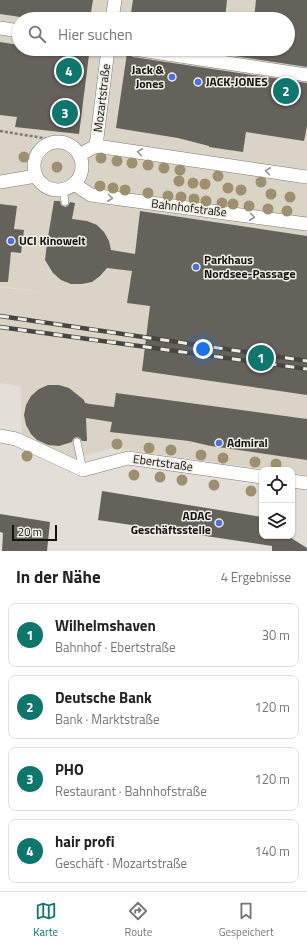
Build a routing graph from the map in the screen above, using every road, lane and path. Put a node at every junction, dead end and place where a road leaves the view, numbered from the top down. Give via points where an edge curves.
1 (115, 0) edge
2 (113, 12) edge
3 (0, 28) edge
4 (12, 30) edge
5 (107, 56) edge
6 (181, 56) edge
7 (307, 75) edge
8 (0, 131) edge
9 (96, 146) junction
10 (79, 155) junction
11 (36, 176) junction
12 (307, 177) edge
13 (0, 182) edge
14 (67, 192) junction
15 (307, 224) edge
16 (0, 436) edge
17 (77, 442) dead end
18 (83, 470) junction
19 (259, 477) edge
20 (295, 481) edge
21 (307, 483) edge

1 - 2 street
3 - 4 street
5 - 9 street, Mozartstraße
6 - 7 street
8 - 9 path
9 - 10 street
12 -> 9 street
10 - 11 street via 73,148 62,143 51,144 43,148 36,157
10 - 14 street via 82,163 80,178
11 - 13 street
11 - 14 street, Bahnhofstraße via 46,187
14 -> 15 street, Bahnhofstraße
16 - 18 street via 16,439
17 - 18 lane
18 - 19 street, Ebertstraße via 128,458
20 - 21 street

